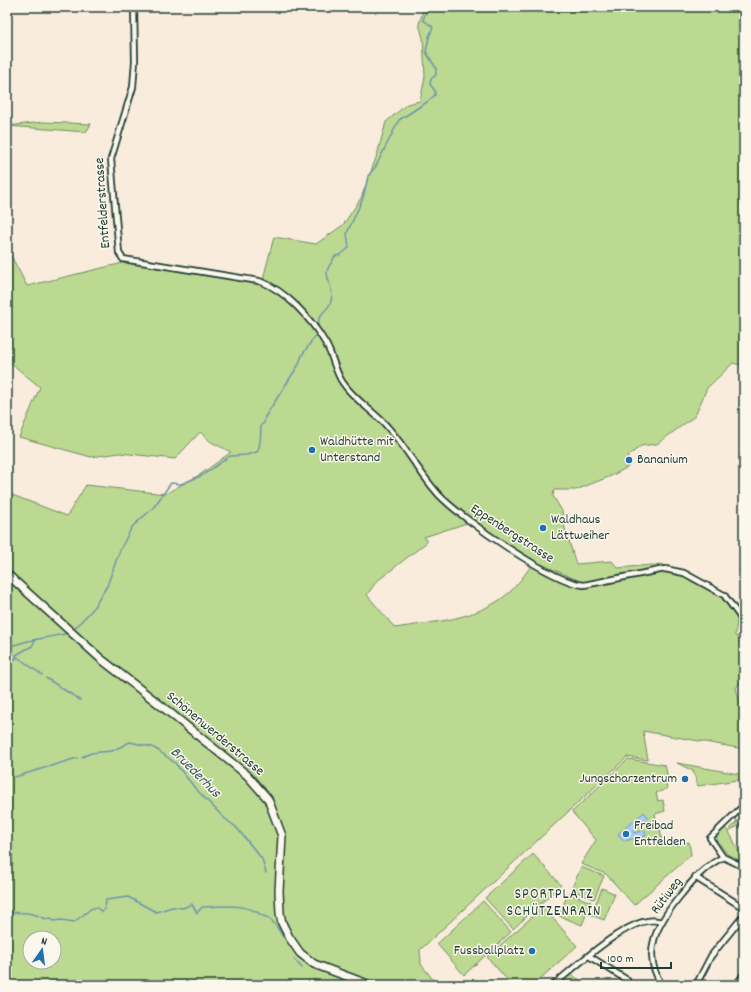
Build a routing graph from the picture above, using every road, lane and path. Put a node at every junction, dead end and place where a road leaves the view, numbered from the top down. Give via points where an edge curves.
1 (134, 7) edge
2 (315, 328) joint
3 (7, 574) edge
4 (742, 617) edge
5 (744, 645) edge
6 (744, 805) edge
7 (723, 857) junction
8 (744, 867) edge
9 (696, 877) junction
10 (744, 908) edge
11 (744, 915) edge
12 (661, 922) junction
13 (589, 956) junction
14 (744, 974) edge
15 (370, 985) edge
16 (553, 985) edge
17 (624, 985) edge
18 (662, 985) edge
19 (696, 985) edge
20 (736, 985) edge

1 - 2 street, Entfelderstrasse via 134,80 130,101 111,159 121,257 128,261 170,265 271,285 282,292
2 - 4 street, Eppenbergstrasse via 326,345 342,383 382,421 439,494 470,523 569,582 584,585 670,570 684,573 724,595
3 - 15 street, Schönenwerderstrasse via 101,659 247,775 268,799 282,836 280,913 282,924 289,936 300,953 314,964
4 - 5 street, Eppenbergstrasse
6 - 7 street via 710,838
7 - 8 street
7 - 9 street, Rütiweg via 709,864
9 - 10 street
9 - 12 street, Rütiweg
11 - 19 street via 711,956
12 - 13 street via 654,919 630,926
12 - 18 street, Rütiweg via 652,954 656,976
13 - 16 street
13 - 17 street via 627,980
14 - 20 street

